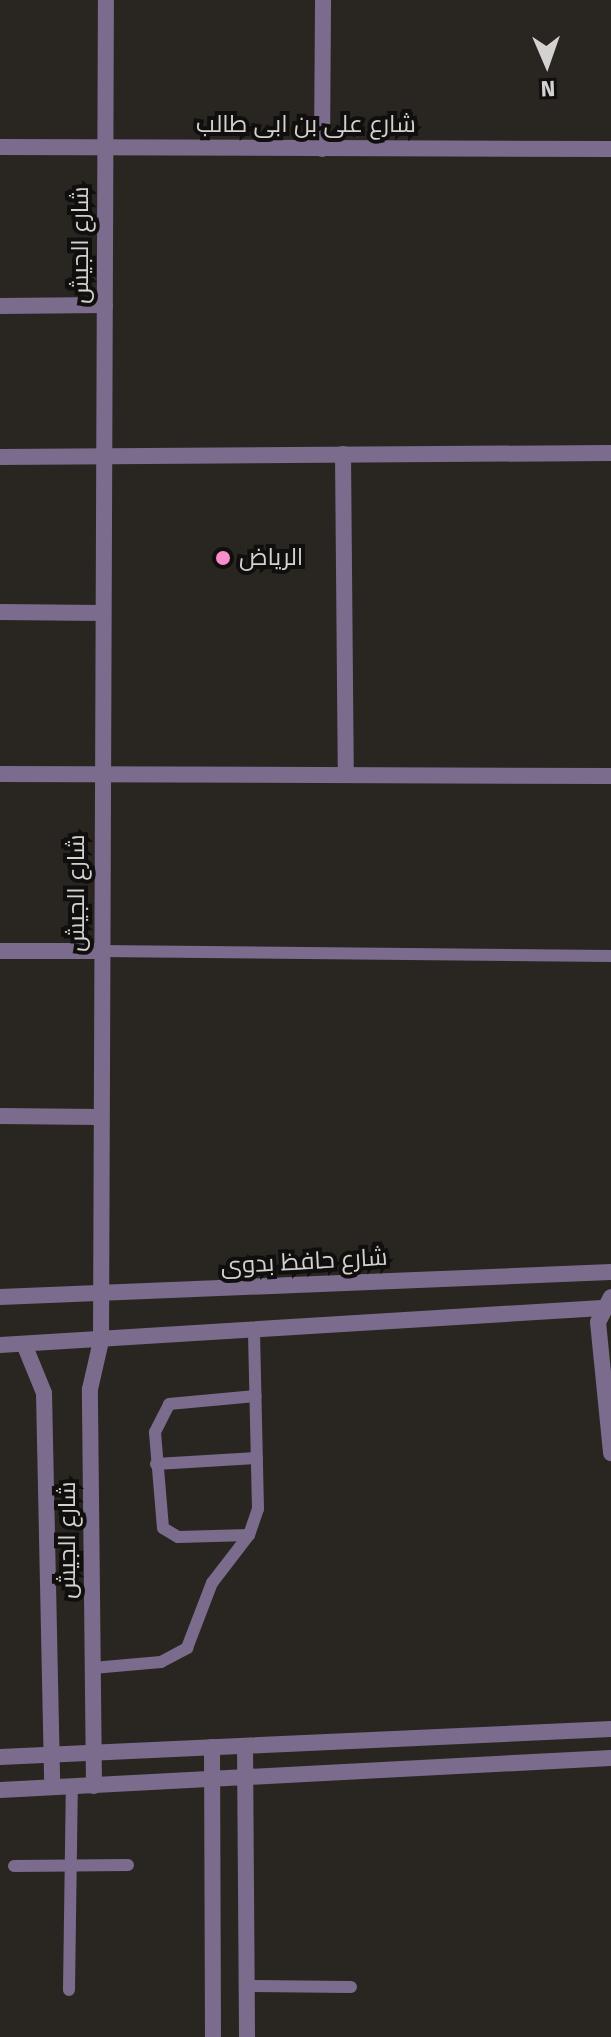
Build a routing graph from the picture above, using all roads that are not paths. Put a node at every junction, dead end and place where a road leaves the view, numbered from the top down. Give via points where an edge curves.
1 (106, 0) edge
2 (323, 0) edge
3 (0, 147) edge
4 (106, 148) junction
5 (322, 149) junction
6 (611, 149) edge
7 (105, 305) junction
8 (0, 306) edge
9 (611, 453) edge
10 (343, 454) junction
11 (0, 457) edge
12 (103, 458) junction
13 (0, 612) edge
14 (103, 613) junction
15 (0, 774) edge
16 (102, 774) junction
17 (346, 775) junction
18 (611, 776) edge
19 (0, 951) edge
20 (100, 951) junction
21 (611, 956) edge
22 (0, 1116) edge
23 (99, 1117) junction
24 (611, 1272) edge
25 (99, 1294) junction
26 (0, 1297) edge
27 (606, 1303) edge
28 (254, 1335) junction
29 (101, 1341) junction
30 (24, 1344) junction
31 (0, 1345) edge
32 (256, 1396) junction
33 (611, 1453) edge
34 (257, 1458) junction
35 (156, 1464) junction
36 (249, 1535) junction
37 (93, 1668) junction
38 (611, 1729) edge
39 (245, 1746) junction
40 (212, 1747) junction
41 (94, 1752) junction
42 (52, 1754) junction
43 (0, 1757) edge
44 (611, 1758) edge
45 (245, 1778) junction
46 (212, 1779) junction
47 (72, 1786) junction
48 (94, 1786) junction
49 (52, 1787) junction
50 (0, 1790) edge
51 (71, 1865) junction
52 (128, 1865) dead end
53 (14, 1866) dead end
54 (246, 1986) junction
55 (351, 1987) dead end
56 (69, 1990) dead end
57 (213, 2037) edge
58 (247, 2037) edge

1 - 4 street, شارع الجيش
2 - 5 street
3 - 4 street, شارع على بن ابى طالب
4 - 5 street, شارع على بن ابى طالب
4 - 7 street, شارع الجيش
5 - 6 street, شارع على بن ابى طالب
7 - 8 street
7 - 12 street, شارع الجيش
9 - 10 street
10 - 12 street
10 - 17 street
11 - 12 street
12 - 14 street, شارع الجيش
13 - 14 street
14 - 16 street, شارع الجيش
15 - 16 street
16 - 17 street
16 - 20 street, شارع الجيش
17 - 18 street
19 - 20 street
20 - 21 lane
20 - 23 street, شارع الجيش
22 - 23 street
23 - 25 street, شارع الجيش
24 - 25 street, شارع حافظ بدوى
25 - 26 street, شارع حافظ بدوى
25 - 29 street, شارع الجيش
27 - 28 street
27 - 33 street
28 - 29 street
28 - 32 lane
29 - 30 street
29 - 37 street, شارع الجيش via 90,1389
30 - 31 street
30 - 42 street, شارع الجيش via 44,1393
32 - 34 lane
32 - 35 lane via 169,1404 156,1421
34 - 35 lane
34 - 36 lane via 258,1509
35 - 36 lane via 159,1521 170,1534
36 - 37 lane via 212,1583 187,1648 161,1662
37 - 41 street, شارع الجيش
38 - 39 street
39 - 40 street
39 - 45 street
40 - 41 street
40 - 46 street
41 - 42 street
41 - 48 street, شارع الجيش
42 - 43 street
42 - 49 street, شارع الجيش
44 - 45 street
45 - 46 street
45 - 54 street
46 - 48 street
46 - 57 street
47 - 48 street
47 - 49 street
47 - 51 lane
49 - 50 street
51 - 52 lane
51 - 53 lane
51 - 56 lane
54 - 55 lane
54 - 58 street

